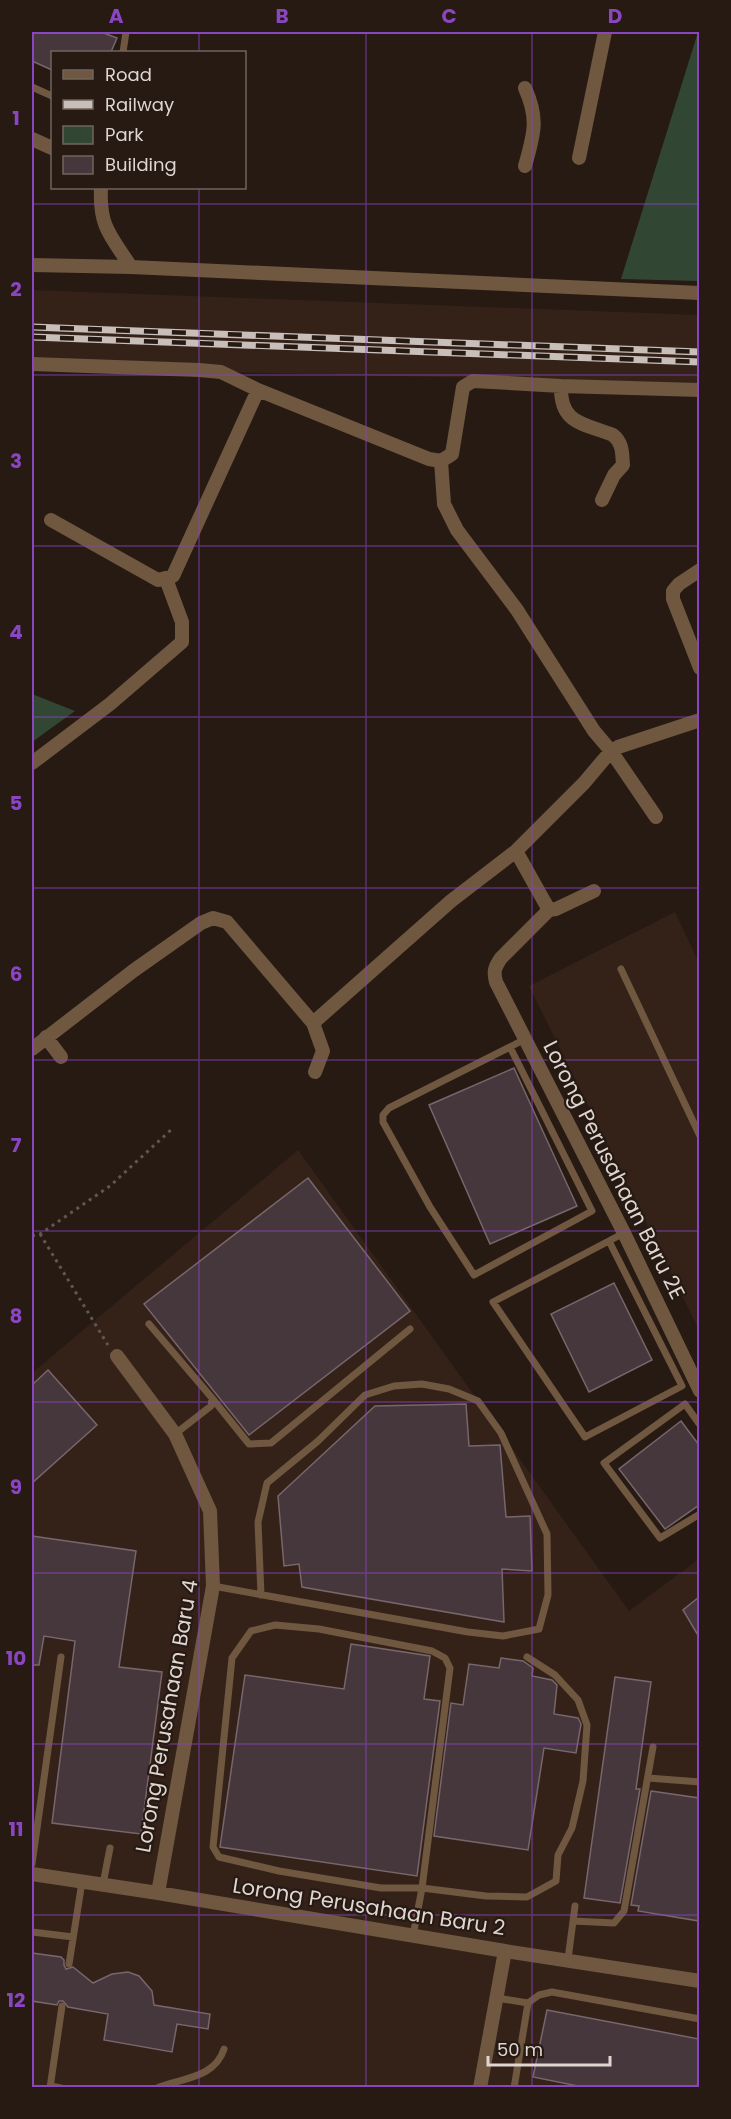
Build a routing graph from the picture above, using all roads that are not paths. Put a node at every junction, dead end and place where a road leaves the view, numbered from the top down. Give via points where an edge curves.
1 (126, 32) edge
2 (605, 32) edge
3 (123, 51) edge
4 (32, 87) edge
5 (525, 88) dead end
6 (51, 96) edge
7 (32, 139) edge
8 (51, 148) edge
9 (579, 158) dead end
10 (525, 166) dead end
11 (101, 189) edge
12 (32, 265) edge
13 (131, 267) junction
14 (699, 294) edge
15 (32, 364) edge
16 (561, 386) junction
17 (258, 390) junction
18 (699, 390) edge
19 (441, 461) junction
20 (602, 500) dead end
21 (51, 520) dead end
22 (699, 570) edge
23 (166, 579) junction
24 (699, 668) edge
25 (699, 720) edge
26 (611, 751) junction
27 (32, 763) edge
28 (656, 817) dead end
29 (516, 851) junction
30 (594, 891) dead end
31 (549, 910) junction
32 (621, 969) dead end
33 (313, 1023) junction
34 (45, 1037) junction
35 (525, 1040) junction
36 (510, 1047) junction
37 (32, 1049) edge
38 (61, 1057) dead end
39 (315, 1072) dead end
40 (699, 1136) edge
41 (624, 1233) junction
42 (609, 1241) junction
43 (149, 1324) dead end
44 (410, 1329) dead end
45 (117, 1356) road end
46 (698, 1387) edge
47 (212, 1398) junction
48 (699, 1425) edge
49 (175, 1434) junction
50 (699, 1514) edge
51 (213, 1586) junction
52 (261, 1595) junction
53 (61, 1657) dead end
54 (527, 1657) dead end
55 (653, 1747) dead end
56 (648, 1778) junction
57 (699, 1782) edge
58 (110, 1848) dead end
59 (32, 1864) edge
60 (32, 1874) edge
61 (82, 1882) junction
62 (103, 1884) junction
63 (422, 1888) junction
64 (158, 1893) junction
65 (575, 1906) dead end
66 (573, 1921) junction
67 (32, 1932) edge
68 (413, 1936) junction
69 (73, 1937) junction
70 (505, 1951) junction
71 (568, 1959) junction
72 (69, 1964) dead end
73 (699, 1981) edge
74 (496, 1998) junction
75 (528, 2003) junction
76 (62, 2006) dead end
77 (699, 2019) edge
78 (224, 2049) dead end
79 (50, 2087) edge
80 (61, 2088) edge
81 (157, 2088) edge
82 (480, 2088) edge
83 (514, 2088) edge

1 - 3 lane
2 - 9 street
4 - 6 lane
5 - 10 street via 535,118
7 - 8 street
11 - 13 street via 104,224
12 - 13 street
13 - 14 street
15 - 17 street via 221,372
16 - 18 street
16 - 19 street via 467,383 463,387 452,454
16 - 20 street via 566,414 613,435 622,447 623,465
17 - 19 street
17 - 23 street via 178,568
19 - 26 street via 444,504 457,530 517,610 594,731
21 - 23 street via 158,580
22 - 24 street via 679,584 673,599
23 - 27 street via 182,622 182,642 110,704
25 - 26 street
26 - 28 street
26 - 29 street
29 - 31 street
29 - 33 street via 451,901
30 - 31 street
31 - 35 street, Lorong Perusahaan Baru 2E via 495,967 496,982
32 - 40 lane
33 - 34 street via 227,922 213,918
33 - 39 street via 323,1051
34 - 37 street
34 - 38 street
35 - 36 lane
35 - 41 street, Lorong Perusahaan Baru 2E
36 - 36 lane via 592,1211 474,1275 430,1208 383,1122 384,1115 389,1108
41 - 42 lane
41 - 46 street, Lorong Perusahaan Baru 2E
42 - 42 lane via 682,1386 585,1437 493,1302
43 - 47 lane
44 - 47 lane via 271,1443 249,1444
45 - 49 street, Lorong Perusahaan Baru 4
47 - 49 lane via 211,1406
48 - 50 lane via 685,1404 604,1463 660,1538
49 - 51 street, Lorong Perusahaan Baru 4 via 210,1511
51 - 52 lane
51 - 64 street, Lorong Perusahaan Baru 4
52 - 52 lane via 491,1635 539,1629 548,1595 547,1534 501,1433 478,1401 449,1389 422,1384 394,1386 365,1395 267,1484 258,1522
53 - 59 lane
54 - 63 lane via 555,1675 578,1700 586,1725 583,1781 572,1828 558,1855 556,1881 527,1897
55 - 56 lane
56 - 57 lane
56 - 66 lane via 624,1911 614,1923
58 - 62 lane
60 - 61 street, Lorong Perusahaan Baru 2
61 - 62 street, Lorong Perusahaan Baru 2
61 - 69 lane
62 - 64 street, Lorong Perusahaan Baru 2
63 - 63 lane via 450,1668 445,1658 432,1651 319,1629 275,1625 251,1630 232,1658 213,1847 219,1857 381,1888
63 - 68 lane
64 - 68 street, Lorong Perusahaan Baru 2
65 - 66 lane
66 - 71 lane
67 - 69 lane
68 - 70 street, Lorong Perusahaan Baru 2
69 - 72 lane
70 - 71 street, Lorong Perusahaan Baru 2
70 - 74 street
71 - 73 street, Lorong Perusahaan Baru 2
74 - 75 lane
74 - 82 street
75 - 77 lane via 538,1995 552,1992
75 - 83 lane
76 - 79 lane
78 - 81 lane via 220,2060 201,2075
79 - 80 lane

